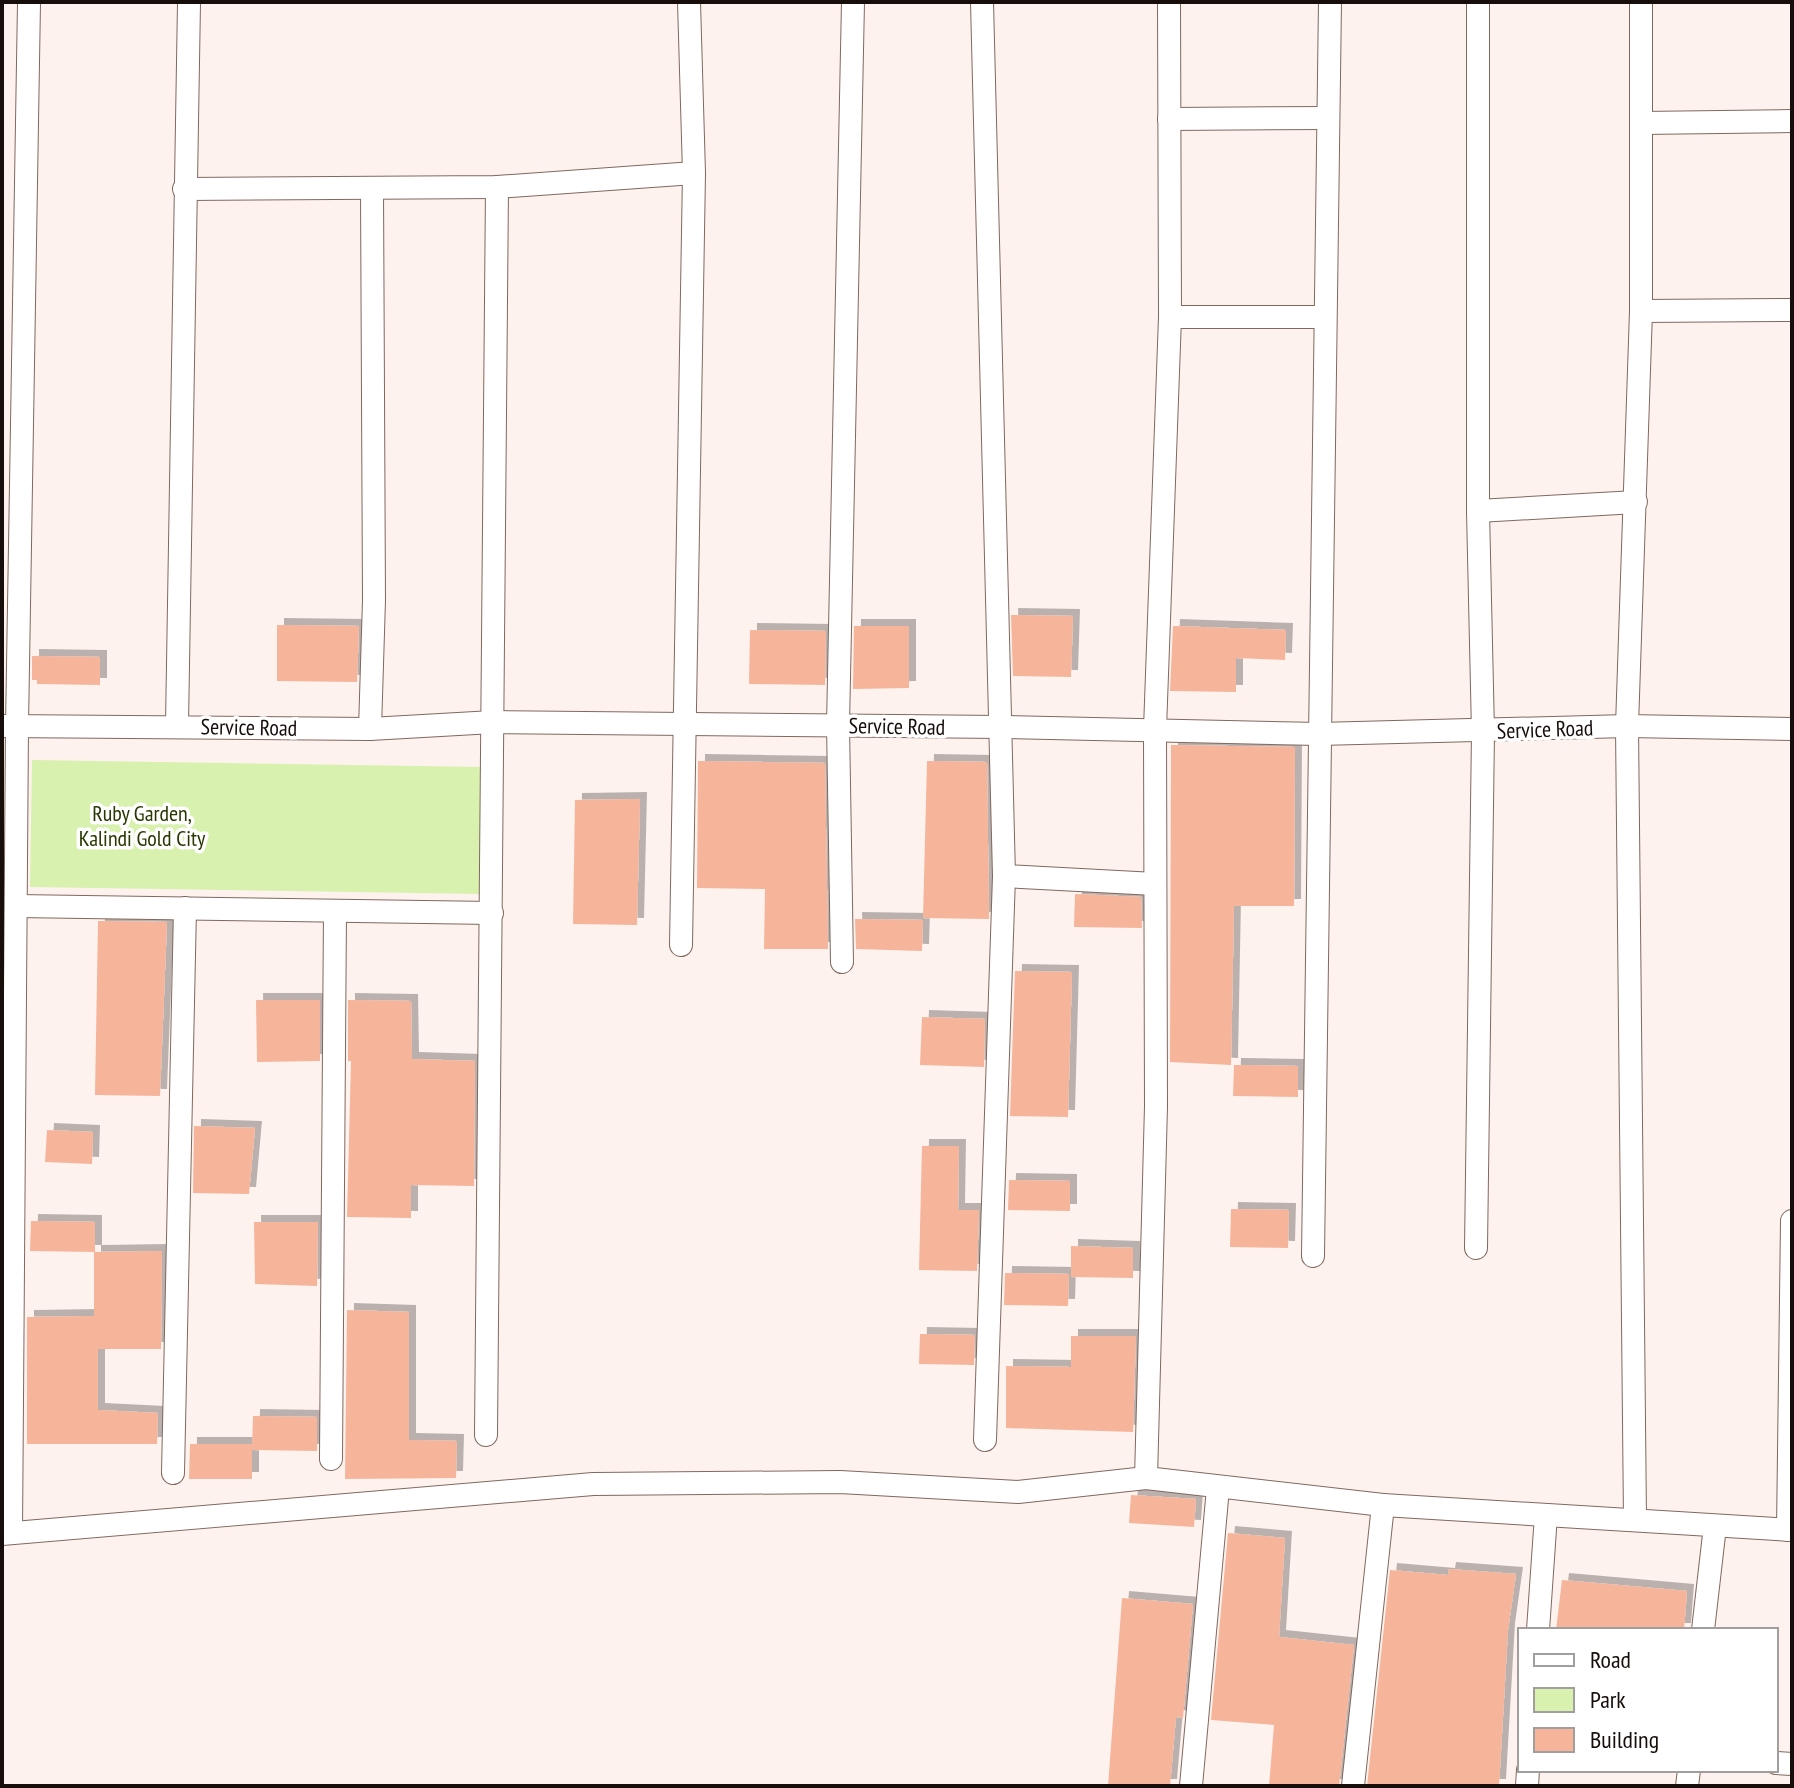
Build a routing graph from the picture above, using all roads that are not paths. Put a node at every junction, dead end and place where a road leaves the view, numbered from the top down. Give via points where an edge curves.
1 (29, 2) edge
2 (189, 2) edge
3 (689, 2) edge
4 (853, 2) edge
5 (982, 2) edge
6 (1169, 2) edge
7 (1330, 2) edge
8 (1478, 2) edge
9 (1641, 2) edge
10 (1328, 118) junction
11 (1169, 119) junction
12 (1792, 121) edge
13 (1641, 123) junction
14 (694, 173) junction
15 (497, 187) junction
16 (184, 189) junction
17 (372, 189) junction
18 (1792, 310) edge
19 (1641, 311) junction
20 (1170, 317) junction
21 (1324, 317) junction
22 (1636, 502) junction
23 (1478, 511) junction
24 (493, 722) junction
25 (177, 725) junction
26 (838, 725) junction
27 (9, 726) edge
28 (686, 726) junction
29 (1627, 726) junction
30 (1002, 727) junction
31 (370, 729) junction
32 (1155, 729) junction
33 (1792, 729) edge
34 (1483, 732) junction
35 (1319, 734) junction
36 (1004, 876) junction
37 (1155, 884) junction
38 (16, 906) junction
39 (185, 908) junction
40 (335, 911) junction
41 (492, 913) junction
42 (681, 945) dead end
43 (842, 962) dead end
44 (1792, 1221) edge
45 (1476, 1248) dead end
46 (1313, 1256) dead end
47 (486, 1435) dead end
48 (985, 1440) dead end
49 (331, 1459) dead end
50 (173, 1473) dead end
51 (1146, 1478) junction
52 (1218, 1488) junction
53 (1383, 1505) junction
54 (1546, 1515) junction
55 (1635, 1520) junction
56 (1715, 1526) junction
57 (1790, 1530) edge
58 (7, 1534) edge
59 (1538, 1628) edge
60 (1703, 1628) edge
61 (1191, 1786) edge
62 (1353, 1786) edge

1 - 27 street
2 - 16 street
3 - 14 street
4 - 26 street
5 - 30 street
6 - 11 street
7 - 10 street
8 - 23 street
9 - 13 street
10 - 11 street
10 - 21 street
11 - 20 street
12 - 13 street
13 - 19 street
14 - 15 street
14 - 28 street
15 - 17 street
15 - 24 street
16 - 17 street
16 - 25 street
17 - 31 street
18 - 19 street
19 - 22 street
20 - 21 street
20 - 32 street
21 - 35 street
22 - 23 street
22 - 29 street
23 - 34 street
24 - 28 street, Service Road
24 - 31 street, Service Road
24 - 41 street
25 - 27 street, Service Road
25 - 31 street, Service Road
26 - 28 street, Service Road
26 - 30 street, Service Road
26 - 43 street
27 - 38 street
28 - 42 street
29 - 33 street, Service Road
29 - 34 street, Service Road
29 - 55 street
30 - 32 street, Service Road
30 - 36 street
32 - 35 street, Service Road
32 - 37 street
34 - 35 street, Service Road
34 - 45 street
35 - 46 street
36 - 37 street
36 - 48 street
37 - 51 street via 1156,1106
38 - 39 street
38 - 58 street
39 - 40 street
39 - 50 street
40 - 41 street
40 - 49 street
41 - 47 street
44 - 57 street
51 - 52 street
51 - 58 street via 1018,1492 840,1482 593,1484
52 - 53 street
52 - 61 street
53 - 54 street
53 - 62 street
54 - 55 street
54 - 59 street
55 - 56 street
56 - 57 street
56 - 60 street

